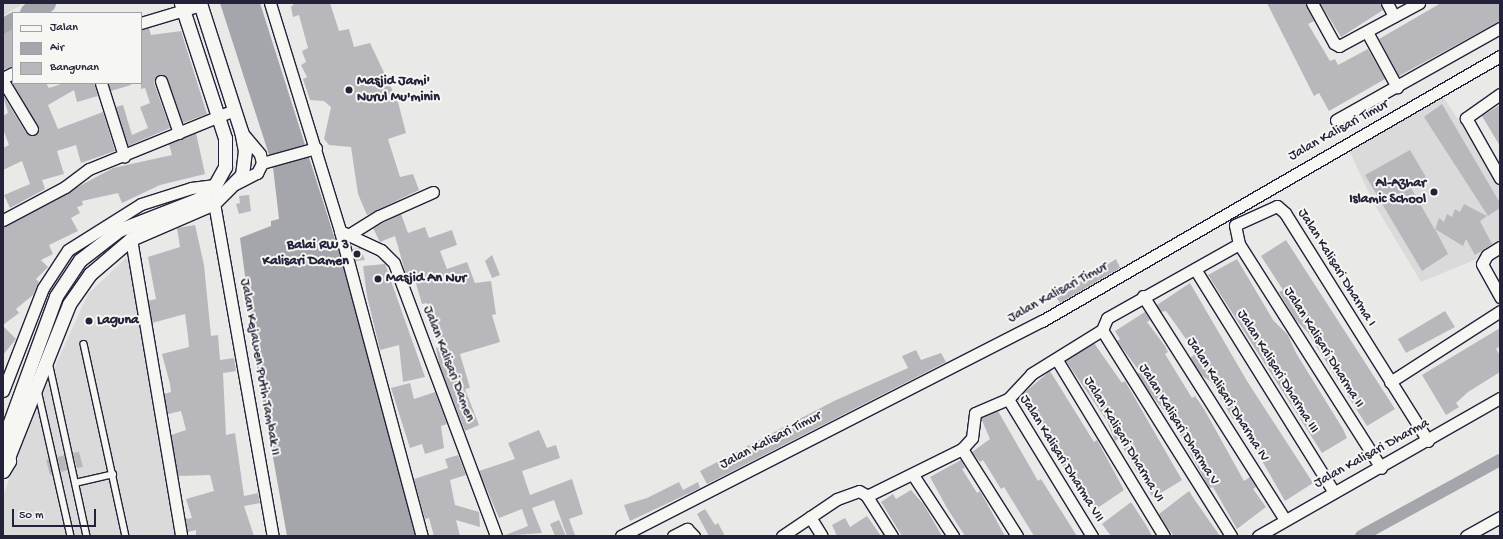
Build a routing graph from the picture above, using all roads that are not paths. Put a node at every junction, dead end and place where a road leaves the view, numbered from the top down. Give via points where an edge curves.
1 (270, 3) edge
2 (1312, 3) edge
3 (1387, 3) edge
4 (1419, 3) edge
5 (200, 4) edge
6 (182, 7) edge
7 (1394, 16) junction
8 (142, 23) edge
9 (1500, 28) edge
10 (1367, 32) junction
11 (1500, 56) edge
12 (12, 73) edge
13 (3, 78) edge
14 (3, 81) edge
15 (161, 81) dead end
16 (101, 84) edge
17 (1397, 87) junction
18 (1500, 94) edge
19 (234, 110) junction
20 (219, 117) junction
21 (1336, 120) dead end
22 (32, 129) dead end
23 (241, 131) junction
24 (179, 134) junction
25 (313, 149) junction
26 (124, 156) junction
27 (266, 163) junction
28 (1500, 178) edge
29 (235, 184) junction
30 (215, 185) junction
31 (433, 192) dead end
32 (214, 203) junction
33 (3, 220) edge
34 (345, 232) junction
35 (131, 239) junction
36 (1239, 244) junction
37 (1500, 247) edge
38 (1194, 269) junction
39 (1143, 296) junction
40 (1500, 297) edge
41 (1500, 311) edge
42 (1102, 330) junction
43 (84, 344) dead end
44 (48, 358) junction
45 (1057, 360) junction
46 (1390, 382) junction
47 (37, 388) junction
48 (3, 391) edge
49 (1500, 398) edge
50 (1008, 399) junction
51 (1428, 441) junction
52 (3, 442) edge
53 (962, 449) junction
54 (9, 455) junction
55 (1381, 468) junction
56 (3, 471) edge
57 (113, 474) junction
58 (913, 475) junction
59 (75, 483) junction
60 (1334, 492) junction
61 (867, 496) junction
62 (810, 517) junction
63 (1500, 517) edge
64 (1285, 520) junction
65 (71, 536) edge
66 (87, 536) edge
67 (126, 536) edge
68 (181, 536) edge
69 (273, 536) edge
70 (422, 536) edge
71 (496, 536) edge
72 (621, 536) edge
73 (673, 536) edge
74 (694, 536) edge
75 (782, 536) edge
76 (822, 536) edge
77 (892, 536) edge
78 (953, 536) edge
79 (1018, 536) edge
80 (1092, 536) edge
81 (1164, 536) edge
82 (1231, 536) edge
83 (1258, 536) edge
84 (1466, 536) edge

1 - 25 street
2 - 10 street via 1334,43 1342,45
3 - 7 street
4 - 7 street
5 - 6 street
5 - 19 street
6 - 8 street
6 - 20 street
7 - 10 street
9 - 17 street
10 - 17 street
11 - 72 street, Jalan Kalisari Timur via 1042,321
12 - 13 street
14 - 22 street
15 - 24 street
16 - 26 street
17 - 21 street
18 - 28 street via 1466,118
19 - 20 street
19 - 23 street
20 - 24 street
20 - 30 street via 227,156
23 - 27 street
23 - 29 street via 245,165
24 - 26 street
25 - 27 street
25 - 34 street
26 - 33 street via 89,169 65,186
27 - 29 street via 257,173
29 - 32 street
30 - 48 street via 168,194 141,204 68,250 43,288
30 - 52 street via 190,203 119,230 80,260 56,296
31 - 34 street
32 - 35 street
32 - 69 street, Jalan Kejawen Putih Tambak II
34 - 70 street
34 - 71 street, Jalan Kalisari Damen via 381,250 394,263
35 - 44 street via 107,257 78,290
35 - 68 street
36 - 38 street
36 - 46 street, Jalan Kalisari Dharma I via 1235,225 1270,207 1281,209
36 - 55 street, Jalan Kalisari Dharma II
37 - 40 street via 1487,255 1482,264
38 - 39 street
38 - 60 street, Jalan Kalisari Dharma III
39 - 42 street via 1107,318
39 - 64 street, Jalan Kalisari Dharma IV
41 - 46 street
42 - 45 street
42 - 82 street, Jalan Kalisari Dharma V
43 - 57 lane
44 - 47 street
44 - 59 lane
45 - 50 street via 1031,374
45 - 81 street, Jalan Kalisari Dharma VI
46 - 51 street, Jalan Kalisari Dharma I
47 - 54 street
47 - 65 lane
49 - 51 street, Jalan Kalisari Dharma
50 - 53 street, Jalan Kalisari Dharma VII via 982,408 973,418 971,440
50 - 80 street, Jalan Kalisari Dharma VII
51 - 55 street, Jalan Kalisari Dharma
52 - 54 street
53 - 58 street
53 - 79 street
54 - 56 street
55 - 60 street, Jalan Kalisari Dharma
57 - 59 lane
57 - 67 lane
58 - 61 street via 897,478
58 - 78 street
59 - 66 lane
60 - 64 street, Jalan Kalisari Dharma
61 - 62 street via 859,491 849,493
61 - 77 street
62 - 75 street
62 - 76 street
63 - 84 street
64 - 83 street, Jalan Kalisari Dharma
73 - 74 street via 685,528

